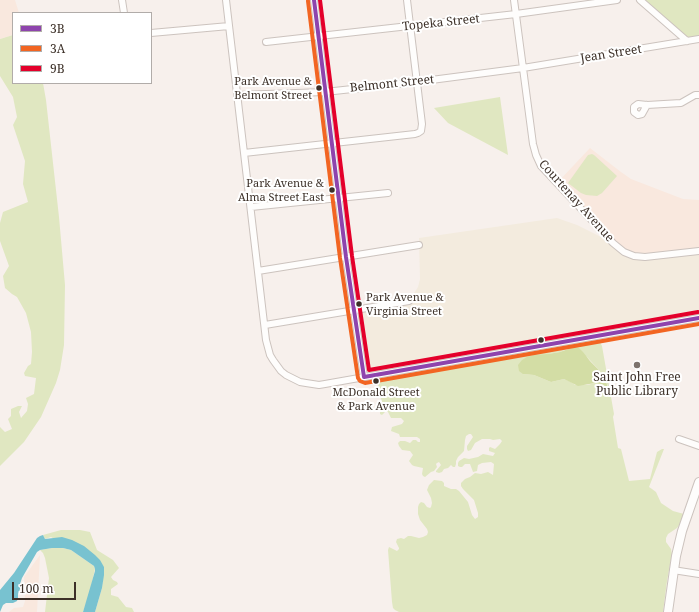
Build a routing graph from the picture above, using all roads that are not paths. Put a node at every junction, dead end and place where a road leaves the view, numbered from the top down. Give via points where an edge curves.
1 (122, 0) edge
2 (226, 0) edge
3 (314, 0) edge
4 (407, 0) edge
5 (514, 0) edge
6 (616, 0) edge
7 (640, 0) edge
8 (124, 12) edge
9 (516, 14) junction
10 (229, 26) junction
11 (410, 26) junction
12 (152, 33) edge
13 (318, 36) junction
14 (699, 39) edge
15 (687, 41) junction
16 (266, 42) dead end
17 (523, 68) junction
18 (416, 82) junction
19 (325, 92) junction
20 (237, 95) junction
21 (699, 95) edge
22 (647, 105) dead end
23 (332, 143) junction
24 (244, 152) junction
25 (388, 193) dead end
26 (339, 198) junction
27 (251, 207) junction
28 (419, 244) dead end
29 (699, 251) edge
30 (346, 257) junction
31 (258, 271) junction
32 (409, 301) dead end
33 (353, 311) junction
34 (699, 318) edge
35 (265, 325) junction
36 (364, 377) junction
37 (679, 439) dead end
38 (699, 446) edge
39 (699, 482) edge
40 (673, 570) junction
41 (699, 574) edge
42 (668, 612) edge

1 - 8 street
2 - 10 street
3 - 13 street
4 - 11 street
5 - 9 street, Courtenay Avenue
6 - 9 street, Topeka Street
7 - 15 street
9 - 11 street, Topeka Street
9 - 17 street, Courtenay Avenue
10 - 12 street
10 - 20 street
11 - 13 street, Topeka Street
11 - 18 street
13 - 16 street, Topeka Street
13 - 19 street
14 - 15 street, Jean Street
15 - 17 street, Jean Street
17 - 18 street, Belmont Street
17 - 29 street, Courtenay Avenue via 533,144 538,160 613,243 624,252 639,257
18 - 19 street, Belmont Street
18 - 23 street via 421,131 415,134
19 - 20 street, Belmont Street
19 - 23 street
20 - 24 street
21 - 22 street via 681,103
23 - 24 street
23 - 26 street
24 - 27 street
25 - 26 street
26 - 27 street
26 - 30 street
27 - 31 street
28 - 30 street
30 - 31 street
30 - 33 street
31 - 35 street
32 - 33 street
33 - 35 street
33 - 36 street
34 - 36 street
35 - 36 street via 270,355 277,366 293,379 319,385
37 - 38 street
39 - 40 main road via 682,531
40 - 41 street
40 - 42 main road

